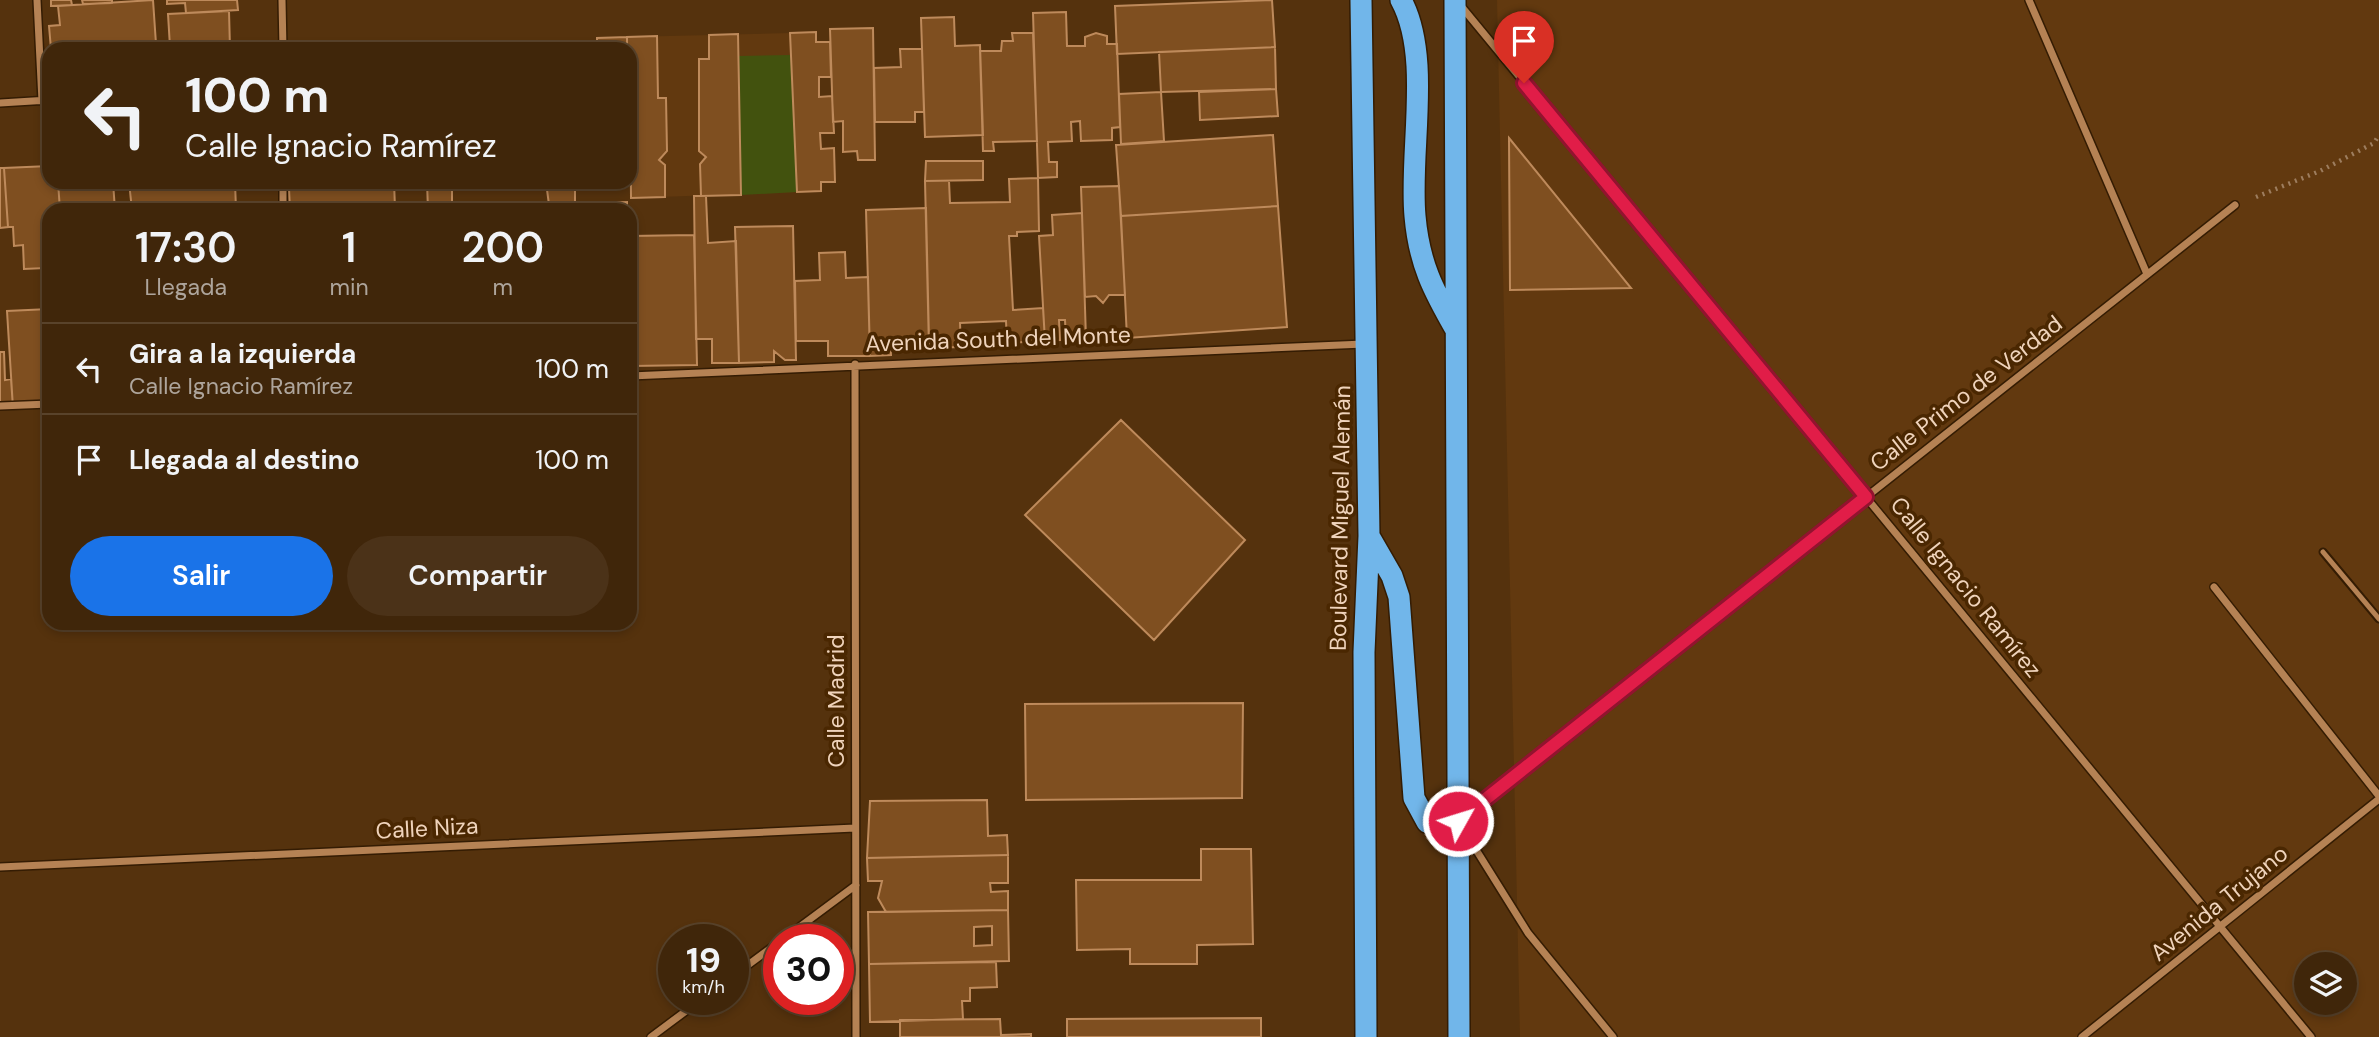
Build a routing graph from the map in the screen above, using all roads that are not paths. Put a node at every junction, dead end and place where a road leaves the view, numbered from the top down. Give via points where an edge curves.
1 (37, 0) edge
2 (282, 0) edge
3 (1361, 0) edge
4 (1401, 0) edge
5 (1455, 0) edge
6 (2029, 0) edge
7 (283, 42) edge
8 (42, 62) edge
9 (42, 100) edge
10 (0, 103) edge
11 (2235, 205) road end
12 (2147, 274) junction
13 (1457, 332) junction
14 (1367, 344) junction
15 (855, 364) junction
16 (637, 376) edge
17 (42, 404) edge
18 (0, 406) edge
19 (1866, 497) junction
20 (1369, 536) junction
21 (2323, 552) dead end
22 (2214, 587) dead end
23 (2379, 619) edge
24 (2379, 798) edge
25 (1458, 821) junction
26 (855, 828) junction
27 (0, 867) edge
28 (856, 884) junction
29 (803, 924) edge
30 (2220, 926) junction
31 (681, 1015) edge
32 (651, 1037) edge
33 (856, 1037) edge
34 (1366, 1037) edge
35 (1459, 1037) edge
36 (1613, 1037) edge
37 (2082, 1037) edge
38 (2311, 1037) edge

1 - 8 street
2 - 7 street
3 - 14 highway, Boulevard Miguel Alemán
4 - 13 highway via 1416,37 1415,214 1419,245 1427,280
5 - 13 highway
5 - 19 street, Calle Ignacio Ramírez
6 - 12 street
9 - 10 street
11 - 12 street, Calle Primo de Verdad
12 - 19 street, Calle Primo de Verdad
13 - 25 highway
14 - 15 street, Avenida South del Monte
14 - 20 highway, Boulevard Miguel Alemán
15 - 16 street, Avenida South del Monte
15 - 26 street, Calle Madrid
17 - 18 street
19 - 25 street, Calle Primo de Verdad
19 - 30 street, Calle Ignacio Ramírez
20 - 25 highway via 1399,597 1414,798 1427,822
20 - 34 highway, Boulevard Miguel Alemán via 1364,652
21 - 23 lane
22 - 24 street
24 - 30 street, Avenida Trujano
25 - 35 highway
25 - 36 street via 1528,933
26 - 27 street, Calle Niza
26 - 28 street, Calle Madrid
28 - 29 street
28 - 33 street, Calle Madrid
30 - 37 street, Avenida Trujano
30 - 38 street, Calle Ignacio Ramírez
31 - 32 street

